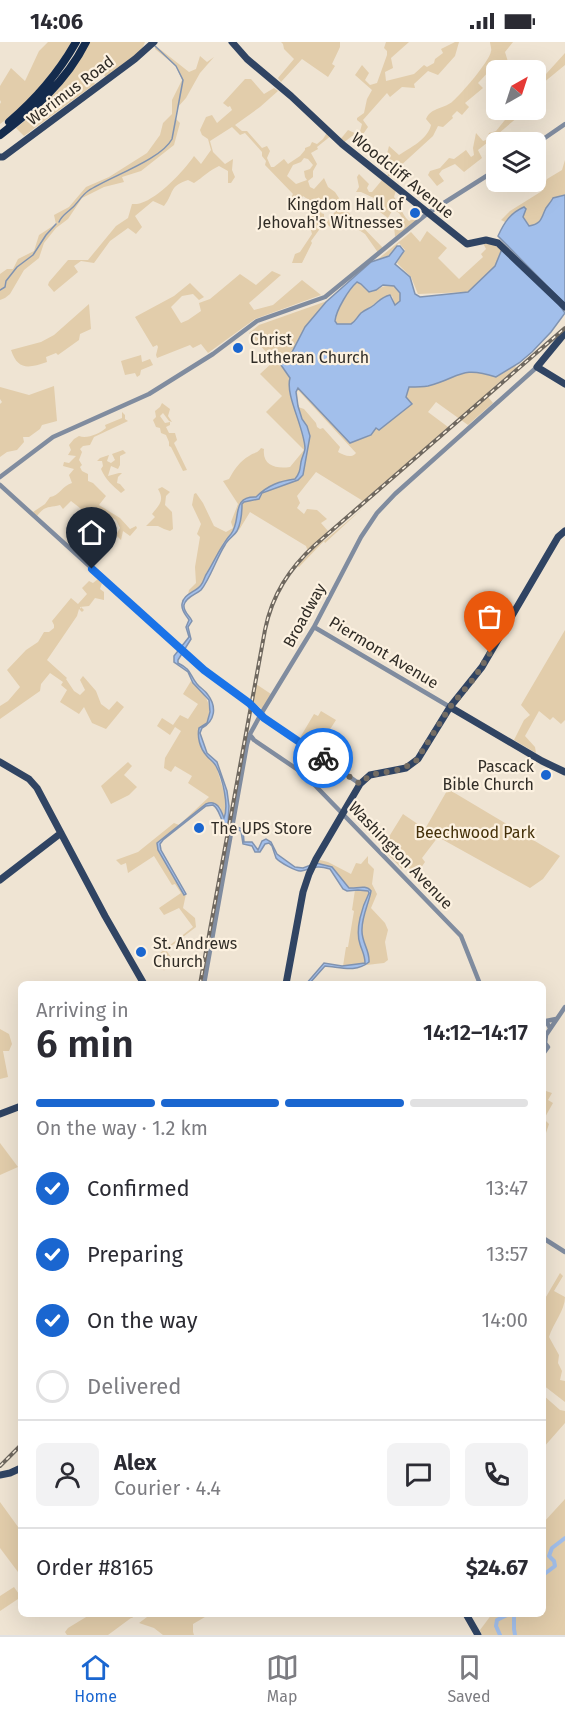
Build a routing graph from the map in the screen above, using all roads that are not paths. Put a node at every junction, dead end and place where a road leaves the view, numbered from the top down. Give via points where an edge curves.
1 (76, 42) edge
2 (86, 42) edge
3 (154, 42) edge
4 (232, 42) edge
5 (565, 124) edge
6 (0, 129) edge
7 (0, 135) edge
8 (546, 137) edge
9 (0, 157) edge
10 (486, 176) edge
11 (428, 213) junction
12 (562, 304) edge
13 (565, 333) edge
14 (537, 367) junction
15 (565, 384) edge
16 (0, 477) edge
17 (0, 485) edge
18 (565, 531) edge
19 (314, 627) junction
20 (450, 707) junction
21 (261, 714) junction
22 (249, 733) joint
23 (251, 741) junction
24 (0, 762) edge
25 (565, 772) edge
26 (360, 784) junction
27 (342, 814) junction
28 (61, 833) junction
29 (0, 880) edge
30 (142, 981) edge
31 (205, 981) edge
32 (287, 981) edge
33 (479, 981) edge
34 (565, 1007) edge
35 (546, 1021) edge
36 (553, 1024) junction
37 (546, 1037) edge
38 (18, 1107) edge
39 (0, 1114) edge
40 (546, 1240) edge
41 (565, 1252) edge
42 (18, 1469) edge
43 (0, 1474) edge
44 (467, 1617) edge
45 (478, 1635) edge

1 - 6 highway via 39,94
2 - 7 highway via 52,92
3 - 9 main road, Werimus Road
4 - 11 main road, Woodcliff Avenue via 335,138
5 - 8 street
10 - 11 street
11 - 12 main road, Woodcliff Avenue via 467,244 489,240 498,243
11 - 16 street via 325,297 256,321 213,354 149,394 53,436
13 - 14 main road, Broadway
14 - 15 main road
14 - 19 street, Broadway via 380,510 361,537
17 - 21 street via 204,670
18 - 20 main road via 482,667
19 - 20 street, Piermont Avenue
19 - 21 street, Broadway
20 - 25 main road, Piermont Avenue
20 - 26 main road via 416,761 402,769 370,775
21 - 22 street, Broadway
21 - 26 street
22 - 23 street, Washington Avenue
23 - 27 street, Washington Avenue via 304,774
23 - 31 street
24 - 28 main road via 31,780
26 - 27 main road
27 - 32 main road via 313,865 303,892
27 - 33 street, Washington Avenue via 461,936
28 - 29 main road
28 - 30 main road
34 - 36 street
35 - 36 street
36 - 37 street
38 - 39 main road
40 - 41 street
42 - 43 main road
44 - 45 main road

